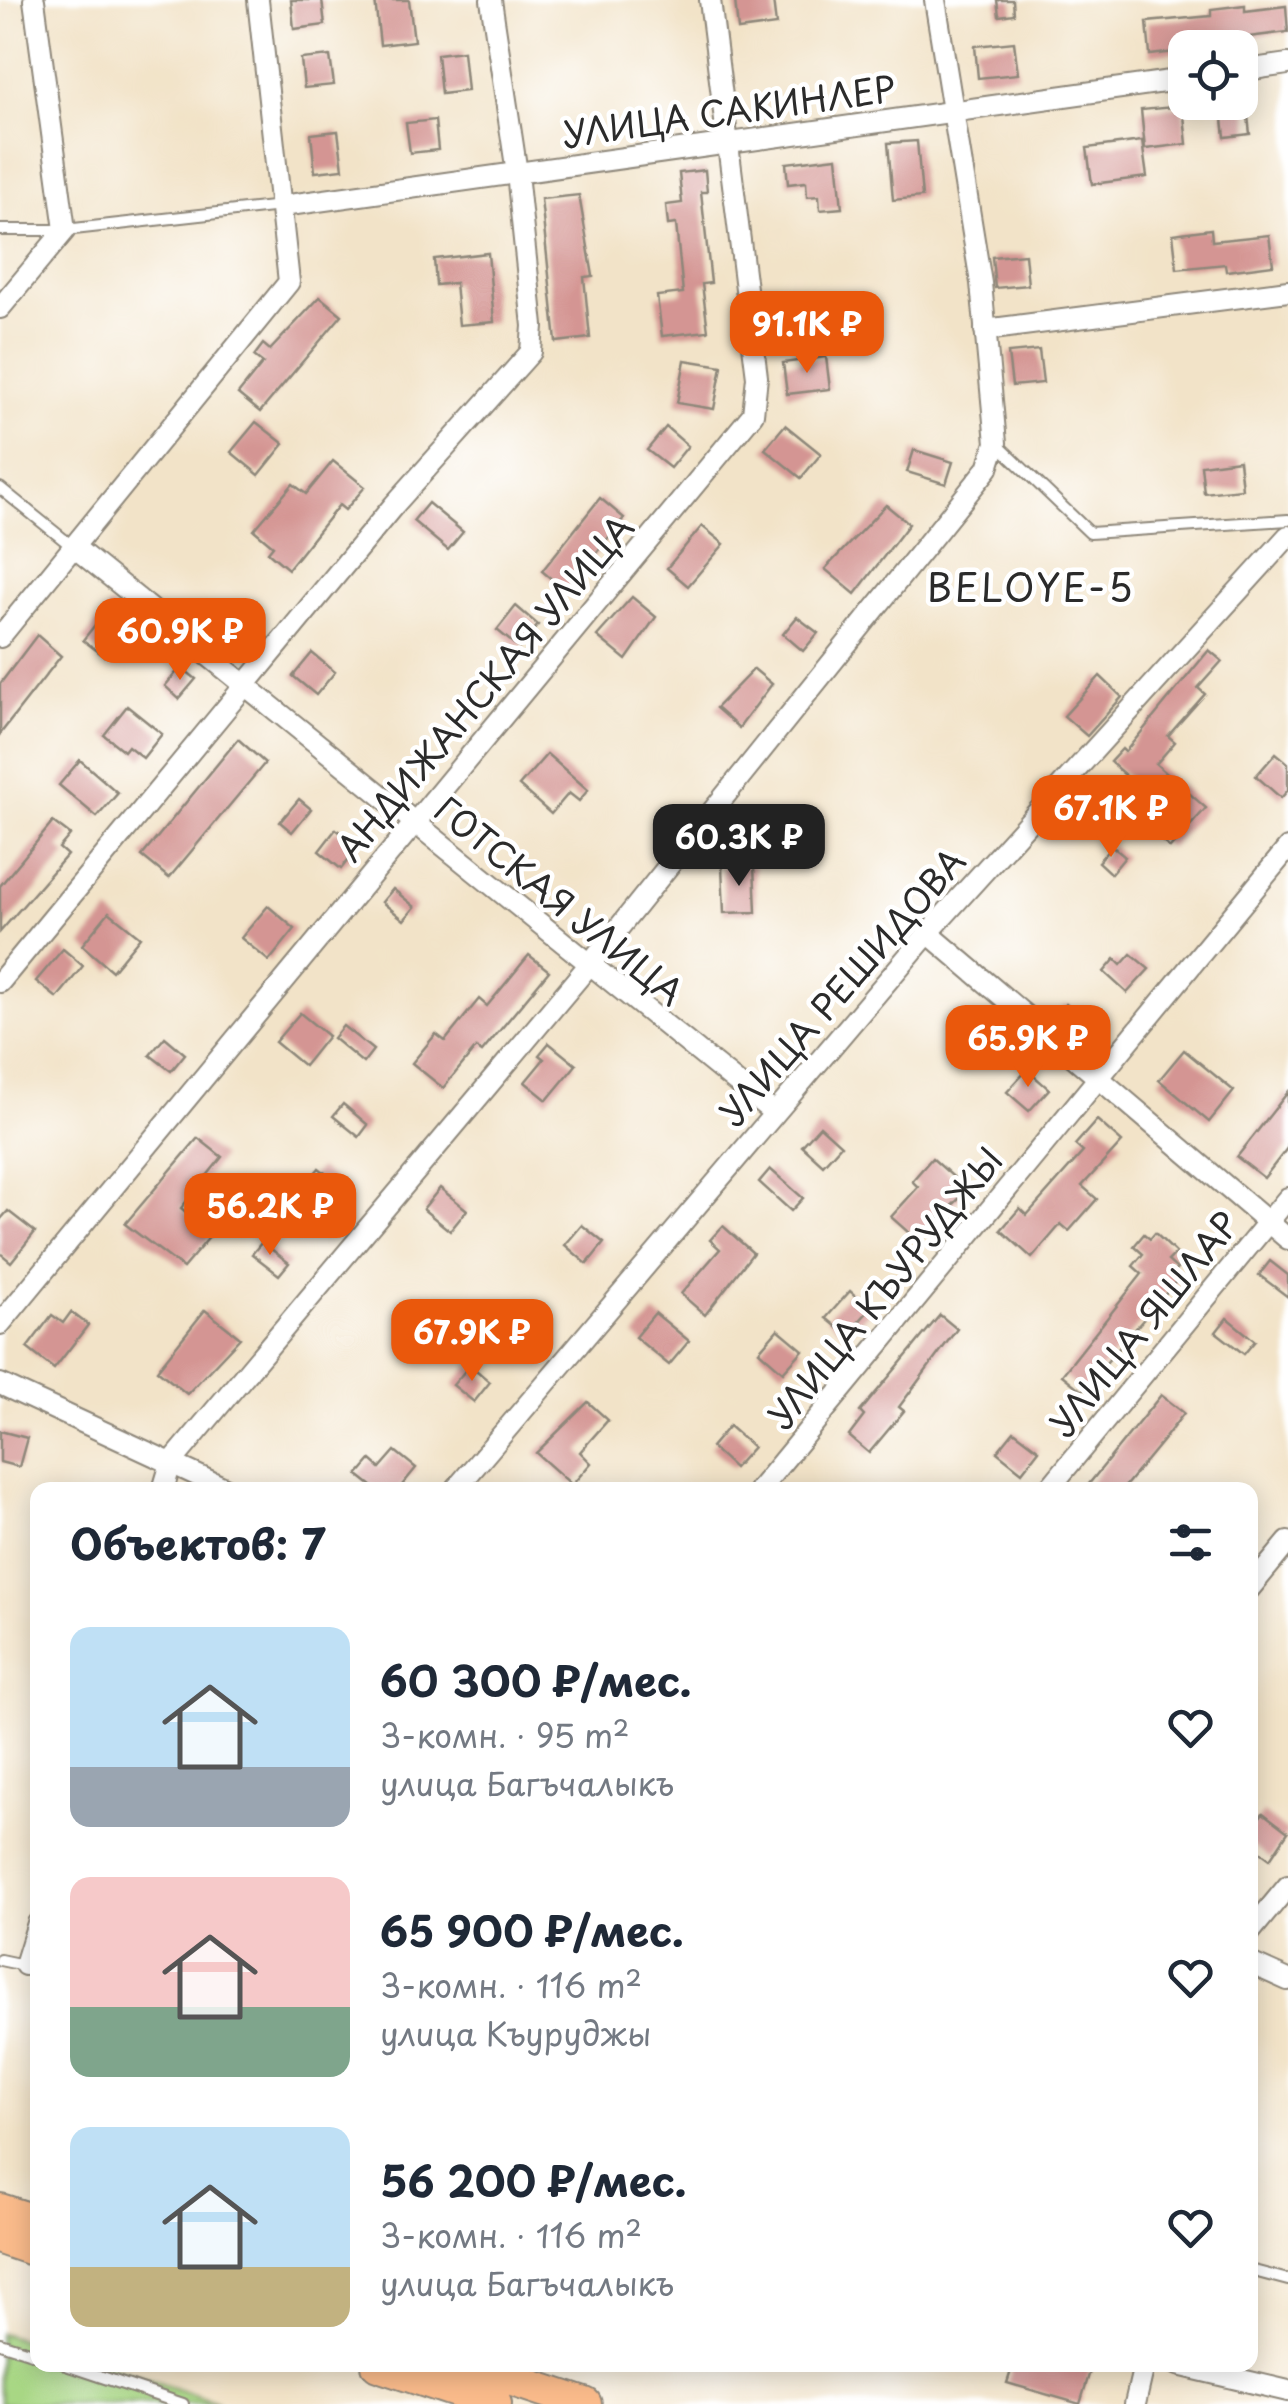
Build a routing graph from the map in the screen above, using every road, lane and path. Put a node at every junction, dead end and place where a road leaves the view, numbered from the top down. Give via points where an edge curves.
1 (34, 0) edge
2 (258, 0) edge
3 (491, 0) edge
4 (710, 0) edge
5 (935, 0) edge
6 (1288, 64) edge
7 (1258, 68) edge
8 (1168, 80) edge
9 (953, 111) junction
10 (730, 143) junction
11 (517, 173) junction
12 (282, 206) junction
13 (0, 230) edge
14 (65, 230) junction
15 (1288, 291) edge
16 (0, 308) edge
17 (985, 330) junction
18 (996, 443) junction
19 (0, 488) edge
20 (1288, 520) edge
21 (1288, 536) edge
22 (74, 547) junction
23 (0, 638) edge
24 (246, 687) junction
25 (412, 822) junction
26 (1288, 848) edge
27 (928, 933) junction
28 (590, 965) junction
29 (0, 982) edge
30 (1096, 1080) junction
31 (773, 1112) junction
32 (1288, 1198) edge
33 (1268, 1223) junction
34 (1288, 1240) edge
35 (0, 1324) edge
36 (0, 1384) edge
37 (171, 1463) junction
38 (165, 1482) edge
39 (212, 1482) edge
40 (462, 1482) edge
41 (766, 1482) edge
42 (1055, 1482) edge
43 (1288, 1542) edge
44 (1258, 1578) edge
45 (1288, 1886) edge
46 (1258, 1922) edge
47 (0, 1960) edge
48 (30, 1967) edge
49 (1258, 1967) edge
50 (1288, 1980) edge
51 (0, 2210) edge
52 (30, 2219) edge
53 (0, 2238) edge
54 (30, 2248) edge
55 (1258, 2272) edge
56 (1288, 2280) edge
57 (0, 2343) edge
58 (30, 2353) edge
59 (87, 2372) edge
60 (399, 2372) edge
61 (488, 2372) edge
62 (1143, 2372) edge
63 (1207, 2372) edge
64 (1288, 2392) edge
65 (183, 2404) edge
66 (495, 2404) edge
67 (584, 2404) edge
68 (1136, 2404) edge

1 - 14 street
2 - 12 street
3 - 11 street
4 - 10 street, АНДИЖАНСКАЯ УЛИЦА
5 - 9 street
6 - 7 street
8 - 9 street, УЛИЦА САКИНЛЕР
9 - 10 street, УЛИЦА САКИНЛЕР
9 - 17 street
10 - 11 street, УЛИЦА САКИНЛЕР
10 - 25 street, АНДИЖАНСКАЯ УЛИЦА via 757,377 753,414
11 - 12 street, УЛИЦА САКИНЛЕР
11 - 24 street via 531,352 394,505
12 - 14 lane
12 - 22 street via 289,282
13 - 14 lane
14 - 16 street
15 - 17 street
17 - 18 street
18 - 20 lane via 1090,533
18 - 28 street via 975,490
19 - 22 lane
21 - 27 street, УЛИЦА РЕШИДОВА
22 - 23 street
22 - 24 street, ГОТСКАЯ УЛИЦА
24 - 25 street, ГОТСКАЯ УЛИЦА
24 - 29 street
25 - 28 street, ГОТСКАЯ УЛИЦА
25 - 35 street, АНДИЖАНСКАЯ УЛИЦА
26 - 30 street, УЛИЦА КЪУРУДЖЫ
27 - 30 street
27 - 31 street, УЛИЦА РЕШИДОВА
28 - 31 street, ГОТСКАЯ УЛИЦА
28 - 37 street
30 - 33 street
30 - 41 street, УЛИЦА КЪУРУДЖЫ
31 - 40 street, УЛИЦА РЕШИДОВА
32 - 33 street, УЛИЦА ЯШЛАР
33 - 34 street
33 - 42 street, УЛИЦА ЯШЛАР
36 - 37 street
37 - 38 street
37 - 39 street
43 - 44 street
45 - 46 street
47 - 48 lane
49 - 50 street
51 - 52 main road
53 - 54 main road
55 - 56 lane
57 - 58 lane
59 - 65 lane
60 - 66 main road
61 - 67 main road
62 - 68 street
63 - 64 street

